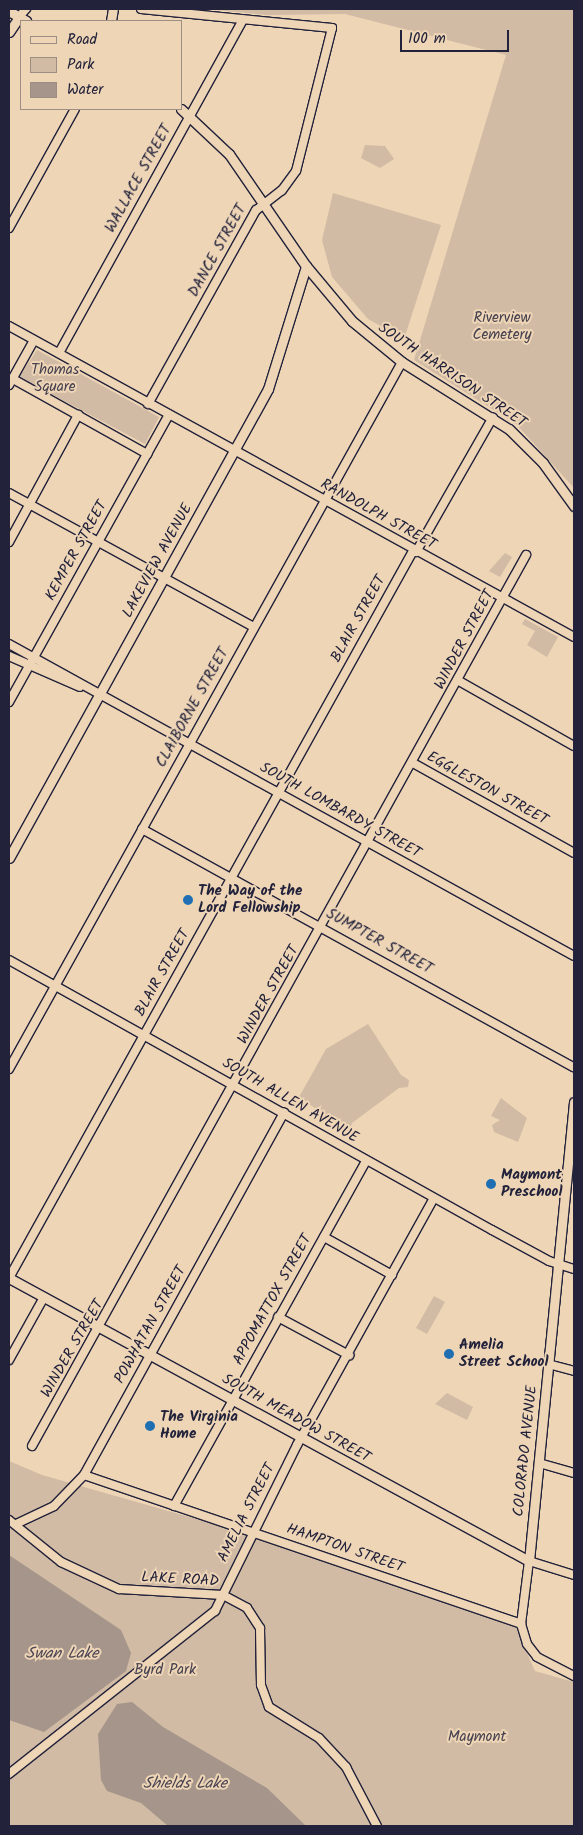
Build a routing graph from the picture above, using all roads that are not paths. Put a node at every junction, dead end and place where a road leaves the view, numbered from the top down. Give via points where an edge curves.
1 (26, 9) edge
2 (142, 9) edge
3 (9, 11) edge
4 (23, 19) edge
5 (242, 19) junction
6 (20, 22) edge
7 (9, 32) edge
8 (75, 110) edge
9 (182, 110) edge
10 (190, 114) junction
11 (262, 202) junction
12 (9, 228) edge
13 (306, 266) junction
14 (9, 326) edge
15 (34, 340) junction
16 (58, 353) junction
17 (402, 362) junction
18 (11, 382) edge
19 (148, 404) junction
20 (169, 414) junction
21 (78, 415) junction
22 (493, 417) junction
23 (235, 451) junction
24 (147, 454) junction
25 (9, 493) edge
26 (323, 500) junction
27 (30, 504) junction
28 (574, 506) edge
29 (9, 542) edge
30 (98, 542) junction
31 (415, 552) junction
32 (526, 555) dead end
33 (165, 578) junction
34 (503, 599) junction
35 (254, 627) junction
36 (574, 637) edge
37 (9, 644) edge
38 (9, 656) edge
39 (34, 658) junction
40 (29, 667) junction
41 (459, 681) junction
42 (95, 692) junction
43 (9, 702) edge
44 (189, 743) junction
45 (574, 746) edge
46 (413, 764) junction
47 (279, 793) junction
48 (142, 829) junction
49 (368, 843) junction
50 (574, 853) edge
51 (9, 858) edge
52 (232, 877) junction
53 (322, 927) junction
54 (574, 956) edge
55 (9, 960) edge
56 (55, 985) junction
57 (144, 1035) junction
58 (574, 1066) edge
59 (9, 1069) edge
60 (234, 1085) junction
61 (574, 1102) edge
62 (284, 1112) junction
63 (571, 1157) edge
64 (366, 1160) junction
65 (434, 1198) junction
66 (324, 1237) junction
67 (558, 1264) junction
68 (574, 1269) edge
69 (392, 1275) junction
70 (9, 1278) edge
71 (44, 1297) junction
72 (278, 1317) junction
73 (101, 1328) junction
74 (150, 1355) junction
75 (349, 1356) junction
76 (9, 1360) edge
77 (548, 1364) junction
78 (574, 1371) edge
79 (233, 1400) junction
80 (302, 1439) junction
81 (32, 1446) dead end
82 (539, 1463) junction
83 (574, 1472) edge
84 (84, 1475) junction
85 (174, 1506) junction
86 (12, 1522) edge
87 (251, 1532) junction
88 (529, 1561) junction
89 (574, 1575) edge
90 (223, 1595) junction
91 (521, 1624) junction
92 (574, 1676) edge
93 (9, 1774) edge
94 (377, 1826) edge

1 - 4 street
2 - 5 street
3 - 4 street
5 - 10 street, WALLACE STREET
5 - 11 street, DANCE STREET via 332,28 296,171 282,190
6 - 7 street
8 - 12 street
9 - 10 street, SOUTH HARRISON STREET
10 - 11 street, SOUTH HARRISON STREET via 229,154
10 - 16 street, WALLACE STREET
11 - 13 street, SOUTH HARRISON STREET
11 - 19 street, DANCE STREET
13 - 17 street, SOUTH HARRISON STREET via 352,321
13 - 23 street, LAKEVIEW AVENUE via 268,389
14 - 15 street, RANDOLPH STREET
15 - 16 street, RANDOLPH STREET
15 - 18 street
16 - 19 street, RANDOLPH STREET
17 - 22 street, SOUTH HARRISON STREET
17 - 26 street, CLAIBORNE STREET
18 - 21 street
19 - 20 street, RANDOLPH STREET
20 - 23 street, RANDOLPH STREET
20 - 24 street, KEMPER STREET
21 - 24 street
21 - 27 street
22 - 28 street, SOUTH HARRISON STREET via 544,463
22 - 31 street, BLAIR STREET
23 - 26 street, RANDOLPH STREET
23 - 33 street, LAKEVIEW AVENUE
24 - 30 street, KEMPER STREET
25 - 27 street
26 - 31 street, RANDOLPH STREET
26 - 35 street, CLAIBORNE STREET
27 - 29 street
27 - 30 street
30 - 33 street
30 - 39 street, KEMPER STREET
31 - 34 street, RANDOLPH STREET
31 - 47 street, BLAIR STREET
32 - 34 street, WINDER STREET
33 - 35 street
33 - 42 street, LAKEVIEW AVENUE
34 - 36 street, RANDOLPH STREET
34 - 41 street, WINDER STREET
35 - 44 street, CLAIBORNE STREET
37 - 39 street, SOUTH LOMBARDY STREET
38 - 40 street, SOUTH LOMBARDY STREET
39 - 40 street, KEMPER STREET
39 - 42 street, SOUTH LOMBARDY STREET
40 - 42 street, SOUTH LOMBARDY STREET
40 - 43 street, KEMPER STREET
41 - 45 street
41 - 46 street, WINDER STREET
42 - 44 street, SOUTH LOMBARDY STREET
42 - 51 street, LAKEVIEW AVENUE
44 - 47 street, SOUTH LOMBARDY STREET
44 - 48 street, CLAIBORNE STREET
46 - 49 street, WINDER STREET
46 - 50 street, EGGLESTON STREET
47 - 49 street, SOUTH LOMBARDY STREET
47 - 52 street, BLAIR STREET
48 - 52 street, SUMPTER STREET
48 - 56 street, CLAIBORNE STREET
49 - 53 street, WINDER STREET
49 - 54 street, SOUTH LOMBARDY STREET
52 - 53 street, SUMPTER STREET
52 - 57 street, BLAIR STREET
53 - 58 street, SUMPTER STREET
53 - 60 street, WINDER STREET
55 - 56 street, SOUTH ALLEN AVENUE
56 - 57 street, SOUTH ALLEN AVENUE
56 - 59 street, CLAIBORNE STREET
57 - 60 street, SOUTH ALLEN AVENUE
57 - 70 street, BLAIR STREET
60 - 62 street, SOUTH ALLEN AVENUE
60 - 73 street, WINDER STREET
61 - 63 street, COLORADO AVENUE
62 - 64 street, SOUTH ALLEN AVENUE
62 - 74 street, POWHATAN STREET
63 - 67 street, COLORADO AVENUE
64 - 65 street, SOUTH ALLEN AVENUE
64 - 66 street, APPOMATTOX STREET
65 - 67 street, SOUTH ALLEN AVENUE
65 - 69 street, AMELIA STREET
66 - 69 street
66 - 72 street, APPOMATTOX STREET
67 - 68 street, SOUTH ALLEN AVENUE
67 - 77 street, COLORADO AVENUE
69 - 75 street, AMELIA STREET
70 - 71 street, SOUTH MEADOW STREET
71 - 73 street, SOUTH MEADOW STREET
71 - 76 street
72 - 75 street
72 - 79 street, APPOMATTOX STREET
73 - 74 street, SOUTH MEADOW STREET
73 - 81 street, WINDER STREET
74 - 79 street, SOUTH MEADOW STREET
74 - 84 street, POWHATAN STREET
75 - 80 street, AMELIA STREET
77 - 78 street
77 - 82 street, COLORADO AVENUE
79 - 80 street, SOUTH MEADOW STREET
79 - 85 street, APPOMATTOX STREET
80 - 87 street, AMELIA STREET
80 - 88 street, SOUTH MEADOW STREET
82 - 83 street
82 - 88 street, COLORADO AVENUE
84 - 85 street, HAMPTON STREET
84 - 86 street, POWHATAN STREET via 54,1506
85 - 87 street, HAMPTON STREET
86 - 90 street, LAKE ROAD via 61,1562 119,1589
87 - 90 street, AMELIA STREET
87 - 91 street, HAMPTON STREET
88 - 89 street, SOUTH MEADOW STREET
88 - 91 street, COLORADO AVENUE
90 - 93 street, AMELIA STREET via 215,1611
90 - 94 street, LAKE ROAD via 247,1608 260,1628 261,1685 269,1707 319,1738 346,1767
91 - 92 street via 526,1644 537,1657

